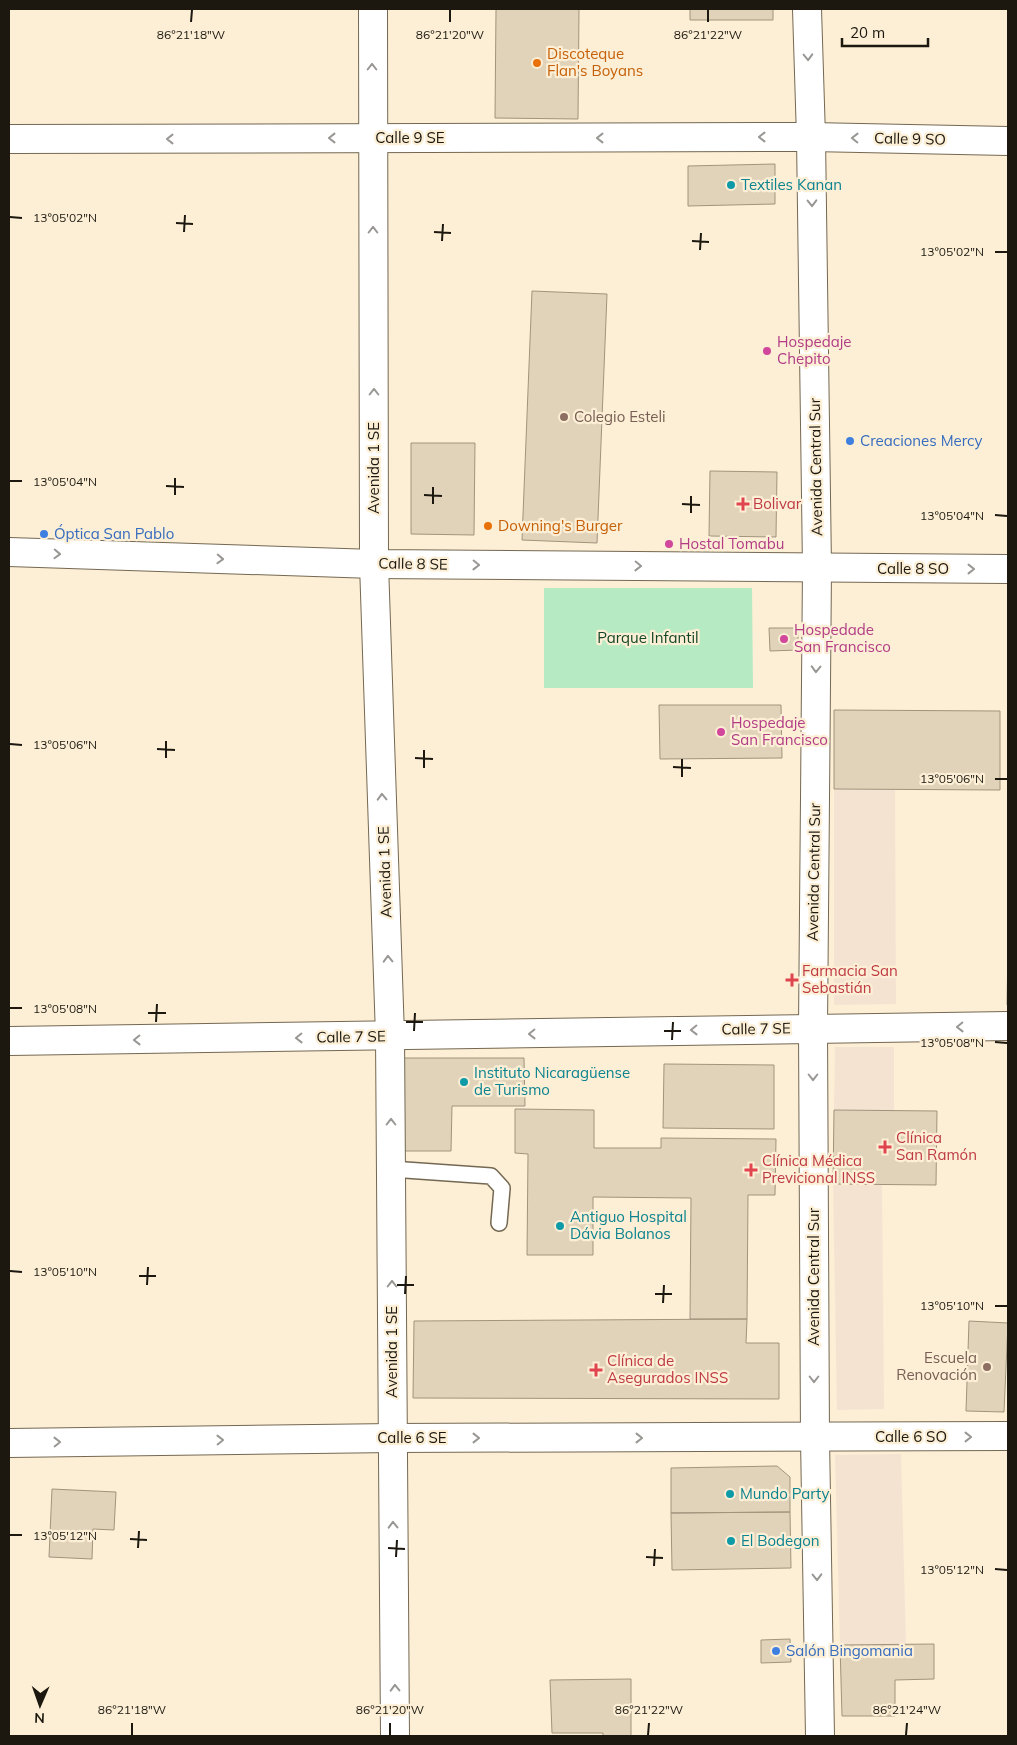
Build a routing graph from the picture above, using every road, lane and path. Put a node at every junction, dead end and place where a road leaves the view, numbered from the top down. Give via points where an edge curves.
1 (373, 9) edge
2 (807, 9) edge
3 (811, 137) junction
4 (372, 138) junction
5 (9, 139) edge
6 (1008, 141) edge
7 (9, 552) edge
8 (374, 564) junction
9 (817, 568) junction
10 (1008, 569) edge
11 (1008, 1026) edge
12 (813, 1028) junction
13 (390, 1036) junction
14 (9, 1041) edge
15 (391, 1169) junction
16 (499, 1223) dead end
17 (1008, 1436) edge
18 (392, 1438) junction
19 (815, 1438) junction
20 (9, 1443) edge
21 (395, 1736) edge
22 (820, 1736) edge

4 -> 1 street, Avenida 1 SE
2 -> 3 street, Avenida Central Sur
3 -> 4 street, Calle 9 SE
6 -> 3 street, Calle 9 SO
3 -> 9 street, Avenida Central Sur
4 -> 5 street, Calle 9 SE
8 -> 4 street, Avenida 1 SE
7 -> 8 street, Calle 8 SE
8 -> 9 street, Calle 8 SE
13 -> 8 street, Avenida 1 SE
9 -> 10 street, Calle 8 SO
9 -> 12 street, Avenida Central Sur
11 -> 12 street, Calle 7 SE
12 -> 13 street, Calle 7 SE
12 -> 19 street, Avenida Central Sur
13 -> 14 street, Calle 7 SE
15 -> 13 street, Avenida 1 SE
15 - 16 lane via 491,1176 502,1188
18 -> 15 street, Avenida 1 SE
19 -> 17 street, Calle 6 SO
18 -> 19 street, Calle 6 SE
20 -> 18 street, Calle 6 SE
21 -> 18 street, Avenida 1 SE
19 -> 22 street, Avenida Central Sur

